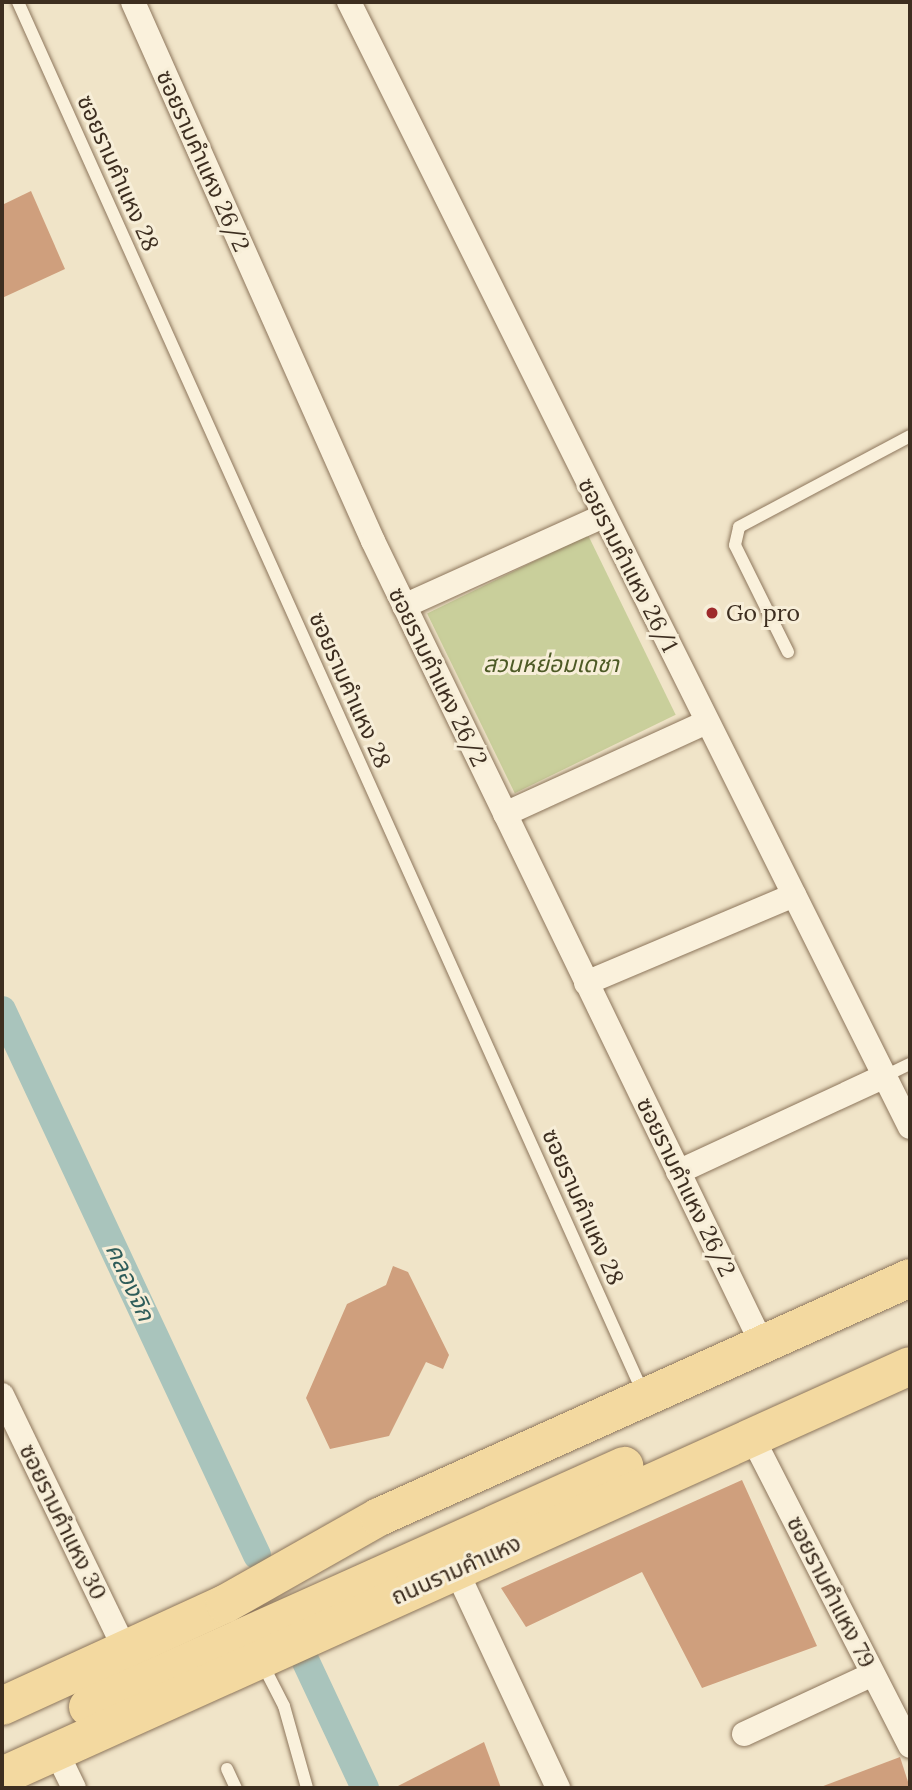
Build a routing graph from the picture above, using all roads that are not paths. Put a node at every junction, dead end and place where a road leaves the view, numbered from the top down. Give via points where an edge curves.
1 (18, 2) edge
2 (133, 2) edge
3 (349, 2) edge
4 (910, 436) edge
5 (603, 516) junction
6 (404, 606) junction
7 (788, 652) dead end
8 (707, 722) junction
9 (505, 814) junction
10 (794, 895) junction
11 (586, 983) junction
12 (910, 1064) edge
13 (885, 1076) junction
14 (910, 1127) edge
15 (678, 1172) junction
16 (910, 1278) edge
17 (910, 1306) edge
18 (910, 1339) edge
19 (762, 1343) junction
20 (910, 1366) edge
21 (2, 1395) edge
22 (644, 1395) junction
23 (752, 1437) junction
24 (456, 1570) junction
25 (225, 1604) junction
26 (125, 1650) junction
27 (260, 1659) junction
28 (873, 1674) junction
29 (2, 1706) edge
30 (744, 1734) dead end
31 (2, 1746) edge
32 (910, 1746) edge
33 (56, 1751) junction
34 (228, 1769) dead end
35 (2, 1776) edge
36 (74, 1788) edge
37 (236, 1788) edge
38 (307, 1788) edge
39 (558, 1788) edge

1 - 22 lane, ซอยรามคำแหง 28
2 - 6 street, ซอยรามคำแหง 26/2
3 - 5 street, ซอยรามคำแหง 26/1
4 - 7 lane via 738,527 736,545
5 - 6 street
5 - 8 street, ซอยรามคำแหง 26/1
6 - 9 street, ซอยรามคำแหง 26/2
8 - 9 street
8 - 10 street, ซอยรามคำแหง 26/1
9 - 11 street, ซอยรามคำแหง 26/2
10 - 11 street
10 - 13 street, ซอยรามคำแหง 26/1
11 - 15 street, ซอยรามคำแหง 26/2
12 - 13 lane
13 - 14 street, ซอยรามคำแหง 26/1
13 - 15 street
15 - 19 street, ซอยรามคำแหง 26/2
16 - 19 main road
17 - 25 main road via 451,1511
18 - 31 main road, ถนนรามคำแหง
19 - 22 main road
20 - 23 main road, ถนนรามคำแหง
21 - 26 street, ซอยรามคำแหง 30
22 - 25 main road via 337,1537
23 - 24 main road, ถนนรามคำแหง
23 - 28 street, ซอยรามคำแหง 79
24 - 27 main road, ถนนรามคำแหง
24 - 39 street
25 - 26 main road
26 - 29 main road
27 - 33 main road, ถนนรามคำแหง
27 - 38 lane via 284,1706
28 - 30 street
28 - 32 street, ซอยรามคำแหง 79
33 - 35 main road, ถนนรามคำแหง
33 - 36 street
34 - 37 lane

